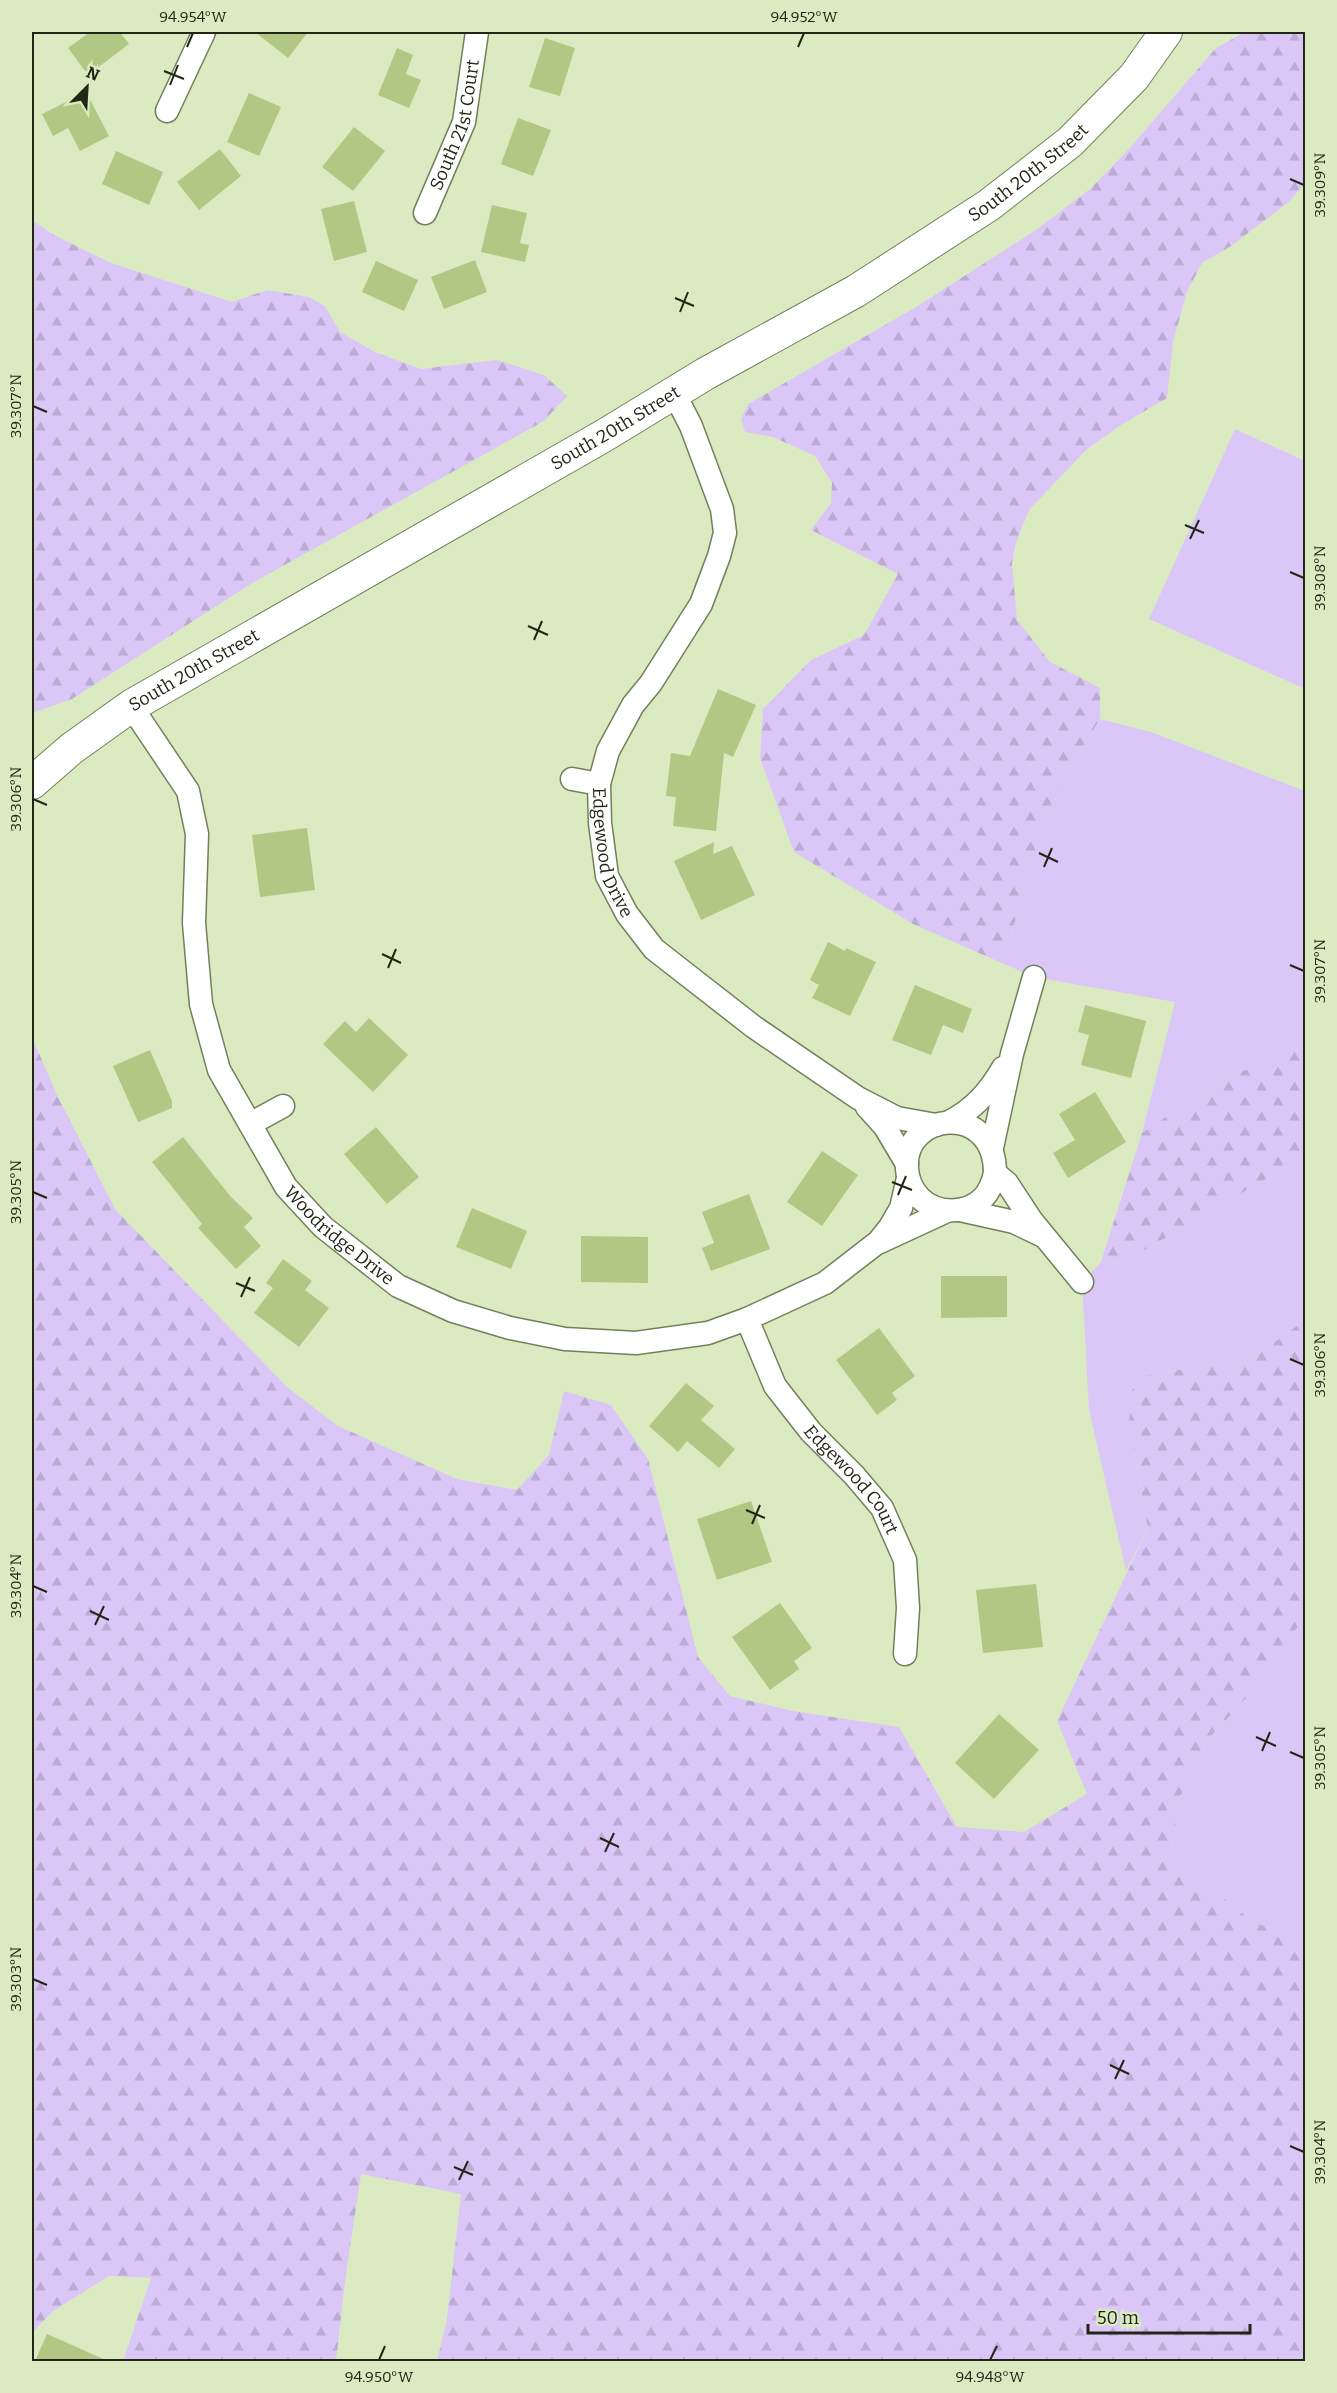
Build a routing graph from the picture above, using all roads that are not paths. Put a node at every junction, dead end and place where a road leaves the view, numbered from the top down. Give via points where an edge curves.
1 (204, 32) edge
2 (477, 32) edge
3 (1166, 32) edge
4 (167, 111) dead end
5 (424, 213) dead end
6 (674, 393) junction
7 (131, 706) junction
8 (572, 779) dead end
9 (32, 783) edge
10 (599, 784) junction
11 (1034, 977) dead end
12 (1012, 1054) junction
13 (858, 1098) junction
14 (283, 1106) dead end
15 (250, 1124) junction
16 (943, 1124) junction
17 (992, 1148) junction
18 (907, 1171) junction
19 (995, 1173) junction
20 (953, 1210) junction
21 (1045, 1237) junction
22 (878, 1242) junction
23 (1082, 1282) dead end
24 (747, 1319) junction
25 (905, 1654) dead end

1 - 4 street
2 - 5 street, South 21st Court via 464,122
3 - 6 main road, South 20th Street via 1134,77 1070,142 989,206 856,291
6 - 7 main road, South 20th Street
6 - 10 street, Edgewood Drive via 691,426 718,499 725,533 701,604 618,728
7 - 9 main road, South 20th Street
7 - 15 street, Woodridge Drive via 188,791 197,834 194,923 201,1004 219,1070
8 - 10 street
10 - 13 street, Edgewood Drive via 607,876 627,914 654,949 754,1028
11 - 12 street
12 - 16 street via 990,1090 969,1112
12 - 17 street
13 - 16 street via 897,1118
13 - 18 street via 885,1127
14 - 15 street
15 - 24 street, Woodridge Drive via 286,1187 323,1227 398,1286 453,1311 565,1339 636,1343 708,1333
16 - 17 street via 962,1123 984,1137
16 - 18 street via 915,1140 909,1151
17 - 19 street
18 - 20 street via 913,1190 922,1200
18 - 22 street, Woodridge Drive via 901,1208
19 - 20 street via 984,1197 973,1206
19 - 21 street via 1007,1183
20 - 21 street via 1014,1222
20 - 22 street, Woodridge Drive
21 - 23 street
22 - 24 street, Woodridge Drive via 825,1283
24 - 25 street, Edgewood Court via 775,1386 811,1432 882,1508 905,1560

